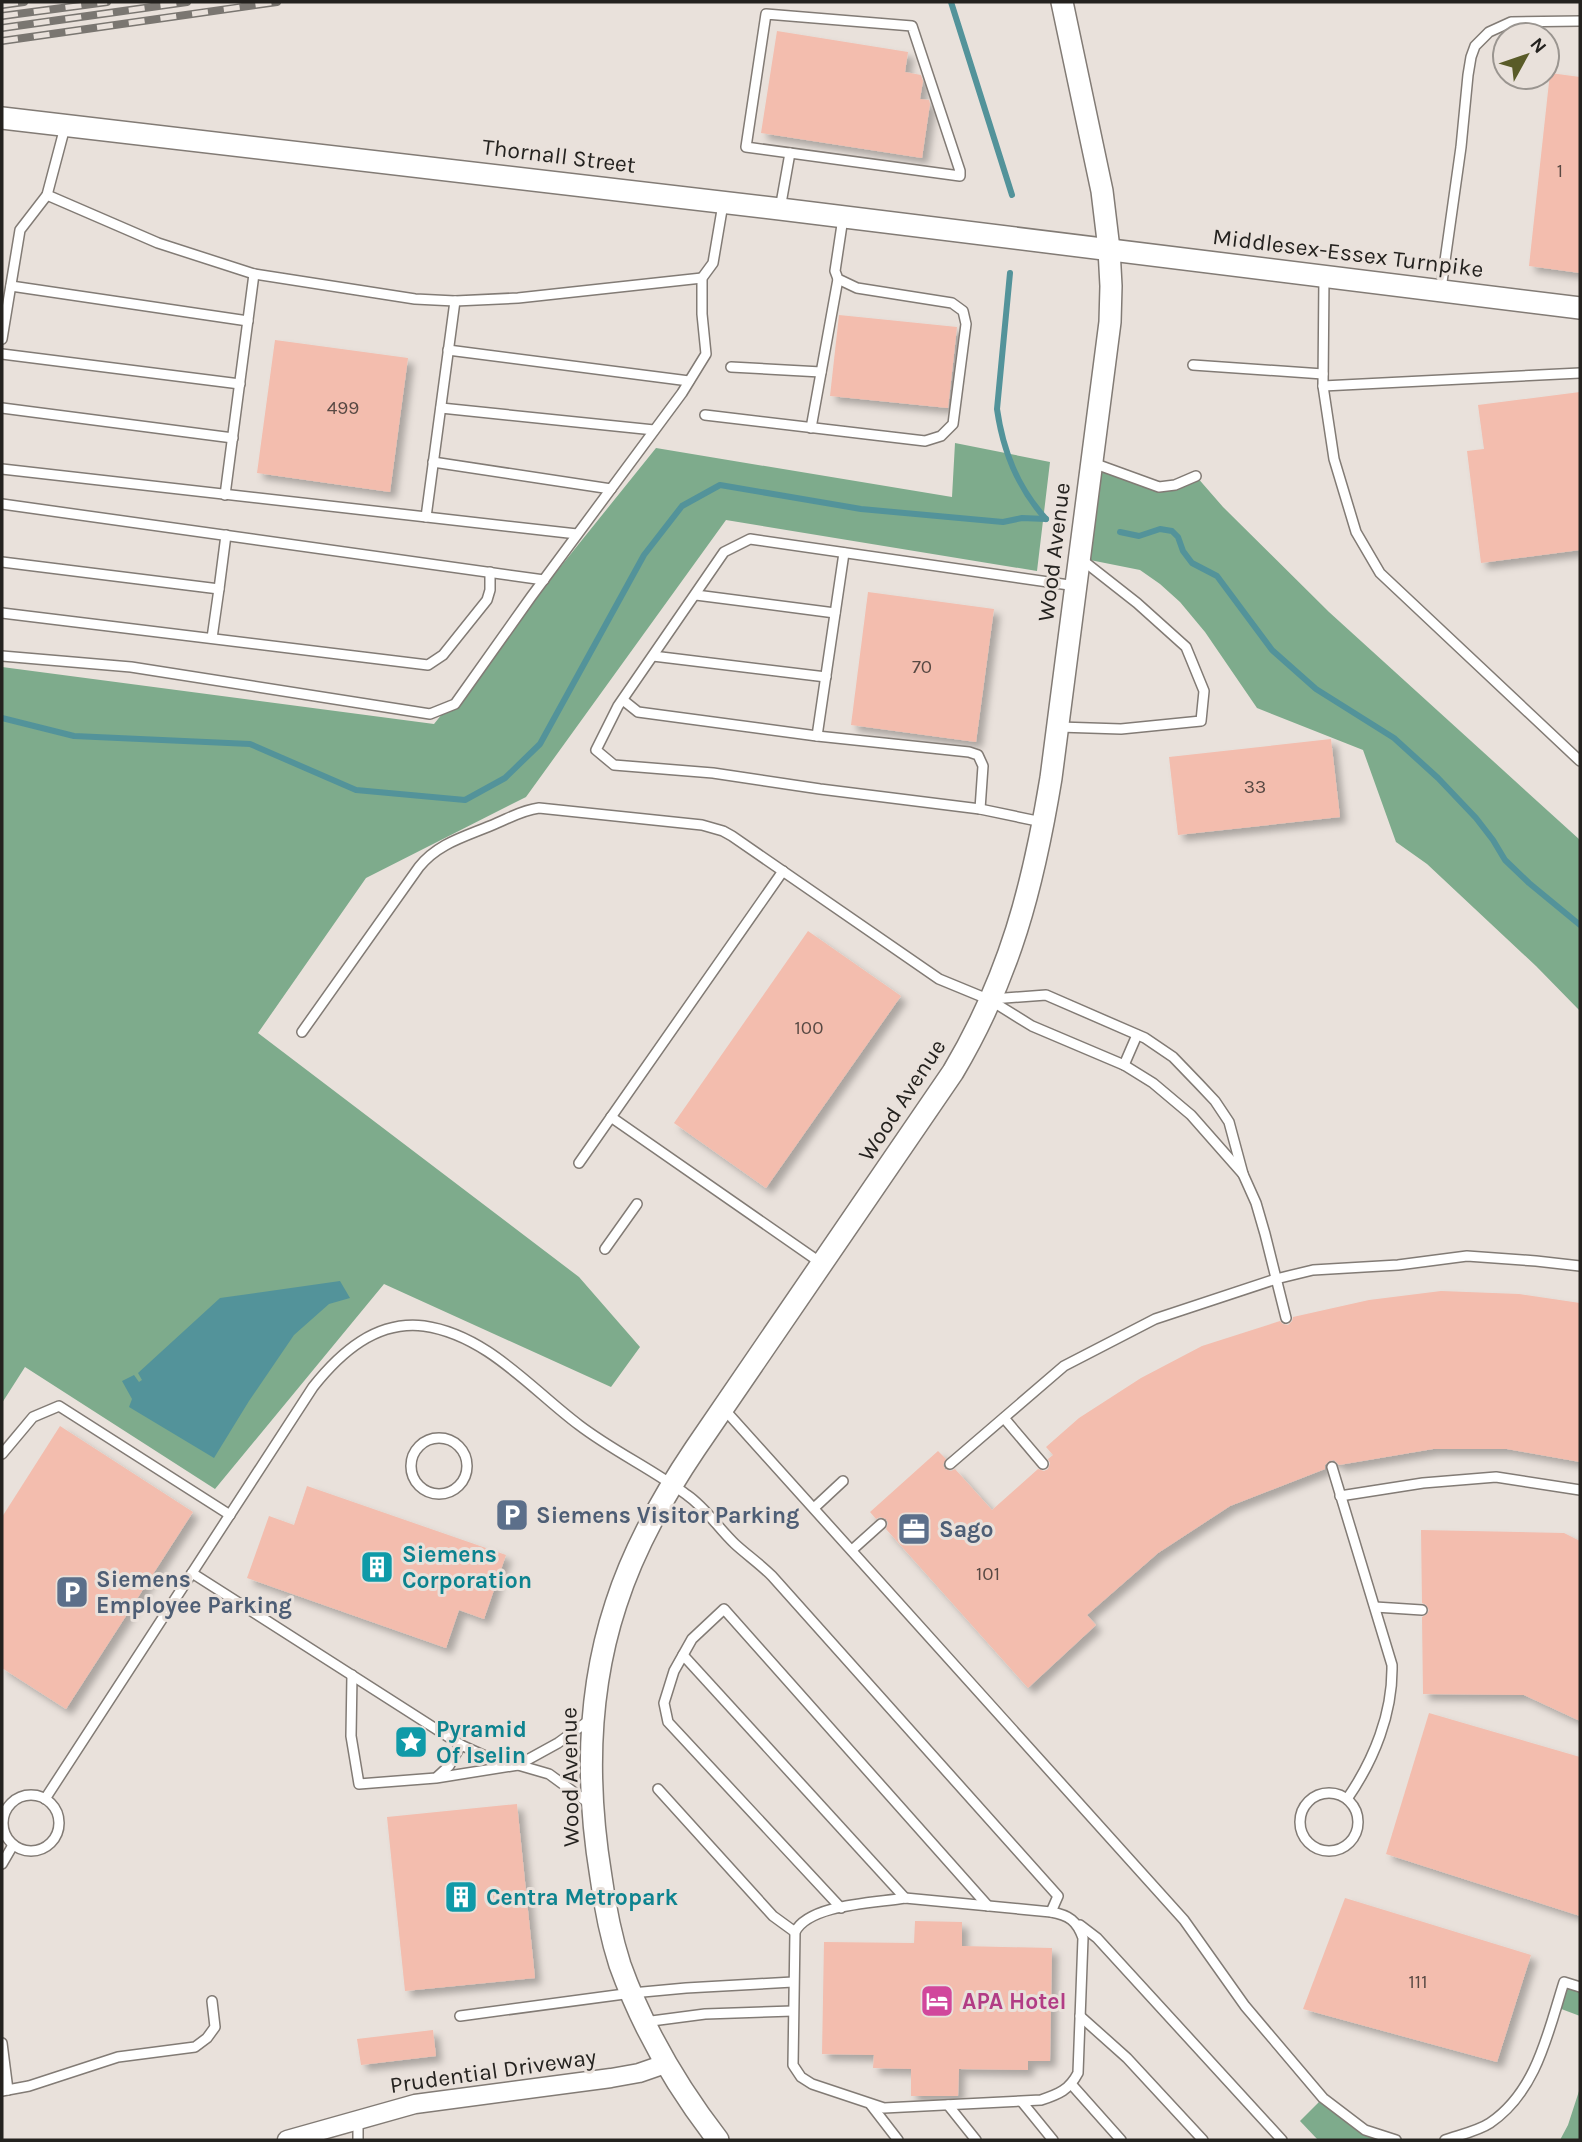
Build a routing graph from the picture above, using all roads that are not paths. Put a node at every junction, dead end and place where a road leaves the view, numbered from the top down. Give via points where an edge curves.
1 (1062, 2) edge
2 (1580, 21) edge
3 (2, 118) edge
4 (66, 125) junction
5 (789, 153) junction
6 (47, 195) junction
7 (724, 202) junction
8 (780, 209) junction
9 (844, 218) junction
10 (1110, 249) junction
11 (254, 274) junction
12 (1324, 276) junction
13 (702, 278) junction
14 (838, 279) junction
15 (11, 286) junction
16 (1441, 291) junction
17 (455, 301) junction
18 (1580, 308) edge
19 (248, 321) junction
20 (2, 339) edge
21 (448, 349) junction
22 (2, 354) edge
23 (1193, 365) dead end
24 (731, 367) dead end
25 (821, 372) junction
26 (1580, 373) edge
27 (1323, 374) junction
28 (689, 381) junction
29 (240, 384) junction
30 (1323, 386) junction
31 (2, 408) edge
32 (440, 408) junction
33 (705, 415) dead end
34 (811, 428) junction
35 (654, 430) junction
36 (233, 438) junction
37 (433, 461) junction
38 (1092, 462) junction
39 (2, 469) edge
40 (1196, 476) dead end
41 (611, 489) junction
42 (225, 495) junction
43 (2, 504) edge
44 (426, 517) junction
45 (577, 534) junction
46 (226, 536) junction
47 (844, 553) junction
48 (1080, 558) junction
49 (2, 562) edge
50 (489, 572) junction
51 (544, 580) junction
52 (1076, 586) junction
53 (219, 589) junction
54 (696, 594) junction
55 (2, 613) edge
56 (835, 613) junction
57 (212, 638) junction
58 (2, 656) edge
59 (653, 656) junction
60 (826, 677) junction
61 (623, 700) junction
62 (1057, 727) junction
63 (817, 736) junction
64 (1580, 761) edge
65 (980, 808) junction
66 (1044, 822) junction
67 (783, 871) junction
68 (990, 1000) junction
69 (302, 1031) dead end
70 (1137, 1034) junction
71 (1124, 1065) junction
72 (611, 1117) junction
73 (579, 1163) dead end
74 (1244, 1174) junction
75 (637, 1204) dead end
76 (605, 1249) dead end
77 (822, 1264) junction
78 (1580, 1266) edge
79 (1276, 1279) junction
80 (1286, 1318) dead end
81 (723, 1408) junction
82 (1004, 1418) junction
83 (2, 1454) edge
84 (950, 1464) dead end
85 (1043, 1464) dead end
86 (1332, 1467) dead end
87 (843, 1482) dead end
88 (671, 1484) junction
89 (422, 1489) joint
90 (1580, 1490) edge
91 (1340, 1496) junction
92 (814, 1508) junction
93 (230, 1515) junction
94 (881, 1524) dead end
95 (852, 1550) junction
96 (192, 1573) junction
97 (1375, 1607) junction
98 (1422, 1610) dead end
99 (683, 1655) junction
100 (352, 1675) junction
101 (593, 1718) junction
102 (461, 1745) junction
103 (518, 1765) junction
104 (436, 1778) junction
105 (658, 1789) dead end
106 (45, 1799) junction
107 (1347, 1800) junction
108 (593, 1806) junction
109 (13, 1845) junction
110 (2, 1864) edge
111 (905, 1898) junction
112 (988, 1906) junction
113 (841, 1908) junction
114 (1051, 1912) junction
115 (1076, 1922) junction
116 (794, 1932) junction
117 (793, 1982) junction
118 (1580, 1987) edge
119 (632, 1993) junction
120 (212, 2001) dead end
121 (793, 2011) junction
122 (460, 2016) dead end
123 (1080, 2016) junction
124 (644, 2022) junction
125 (2, 2043) edge
126 (665, 2064) junction
127 (1072, 2085) junction
128 (5, 2091) edge
129 (1022, 2102) junction
130 (870, 2103) junction
131 (948, 2105) junction
132 (358, 2119) junction
133 (287, 2140) edge
134 (358, 2140) edge
135 (718, 2140) edge
136 (898, 2140) edge
137 (976, 2140) edge
138 (1053, 2140) edge
139 (1121, 2140) edge
140 (1203, 2140) edge
141 (1282, 2140) edge
142 (1396, 2140) edge
143 (1445, 2140) edge

1 - 10 street, Wood Avenue
2 - 16 lane via 1511,22 1489,32 1475,47
3 - 4 street, Thornall Street
4 - 6 lane
4 - 7 street, Thornall Street
5 - 5 lane via 960,176 912,26 766,14 746,147
5 - 8 lane
6 - 11 lane via 158,243
6 - 15 lane via 20,230
7 - 8 street, Thornall Street
7 - 13 lane via 713,263
8 - 9 street, Thornall Street
9 - 10 street, Thornall Street
9 - 14 lane via 835,271
10 - 12 street, Middlesex-Essex Turnpike
10 - 38 street, Wood Avenue via 1110,322
11 - 17 lane
11 - 19 lane
12 - 16 street, Middlesex-Essex Turnpike
12 - 27 lane
13 - 17 lane
13 - 28 lane via 706,354
14 - 25 lane
14 - 34 lane via 857,288 952,303 963,311 966,324 953,424 941,436 925,441
15 - 19 lane
15 - 20 lane
16 - 18 street, Middlesex-Essex Turnpike
17 - 21 lane
19 - 29 lane
21 - 28 lane
21 - 32 lane
22 - 29 lane
23 - 27 lane
24 - 25 lane
25 - 34 lane
26 - 30 lane
27 - 30 lane
28 - 35 lane
29 - 36 lane
30 - 64 lane via 1334,459 1356,532 1380,573
31 - 36 lane
32 - 35 lane
32 - 37 lane
33 - 34 lane
35 - 41 lane
36 - 42 lane
37 - 41 lane
37 - 44 lane
38 - 40 lane via 1159,487
38 - 48 street, Wood Avenue
39 - 42 lane
41 - 45 lane
42 - 44 lane
43 - 46 lane
44 - 45 lane
45 - 51 lane
46 - 50 lane
46 - 53 lane
47 - 52 lane
47 - 54 lane via 750,539 724,552
47 - 56 lane
48 - 52 street, Wood Avenue
48 - 62 lane via 1186,648 1204,691 1201,721 1121,729
49 - 53 lane
50 - 51 lane
50 - 57 lane via 487,600 443,655 428,665
51 - 58 lane via 455,704 430,714 131,667
52 - 62 street, Wood Avenue
53 - 57 lane
54 - 56 lane
54 - 59 lane
55 - 57 lane
56 - 60 lane
59 - 60 lane
59 - 61 lane
60 - 63 lane
61 - 63 lane via 638,712
61 - 65 lane via 596,750 614,765 713,773
62 - 66 street, Wood Avenue
63 - 65 lane via 978,755 983,766
65 - 66 lane
66 - 68 street, Wood Avenue via 1021,919
67 - 68 lane via 939,979
67 - 69 lane via 713,827 549,807 529,809 448,843 425,860
67 - 72 lane
68 - 70 lane via 1046,995
68 - 71 lane via 1032,1026
68 - 77 street, Wood Avenue via 942,1090
70 - 71 lane
70 - 74 lane via 1173,1057 1215,1101 1229,1122
71 - 74 lane via 1180,1103
72 - 73 lane
72 - 77 lane
74 - 79 lane
75 - 76 lane
77 - 81 street, Wood Avenue
78 - 79 lane via 1467,1256 1313,1270
79 - 80 lane
79 - 82 lane via 1155,1319 1064,1366
81 - 88 street, Wood Avenue
81 - 92 lane
82 - 84 lane
82 - 85 lane
83 - 93 lane via 33,1417 59,1406
86 - 91 lane
87 - 92 lane
88 - 93 lane via 583,1428 489,1352 458,1334 422,1326 387,1328 358,1342 331,1364
88 - 101 street, Wood Avenue via 642,1538 620,1594 604,1645
88 - 114 lane via 699,1504 772,1576 1058,1896
89 - 89 lane via 444,1494 461,1483 466,1458 454,1441 434,1438 414,1452 411,1470
90 - 91 lane via 1496,1477 1423,1482
91 - 97 lane
92 - 95 lane
93 - 96 lane
94 - 95 lane
95 - 142 lane via 1184,1920 1245,2006 1323,2098 1365,2130
96 - 100 lane
96 - 106 lane
97 - 98 lane
97 - 107 lane via 1392,1665 1390,1697 1371,1758
99 - 111 lane
99 - 112 lane via 692,1639 724,1609
99 - 113 lane via 664,1703 667,1722
100 - 102 lane
100 - 104 lane via 351,1736 359,1784
101 - 103 lane
101 - 108 street, Wood Avenue
102 - 103 lane via 503,1764
102 - 104 lane
103 - 104 lane
103 - 108 lane via 550,1774
105 - 116 lane
106 - 109 lane via 27,1796 11,1804 4,1830
106 - 109 lane via 57,1813 54,1839 31,1851
107 - 107 lane via 1321,1794 1306,1804 1301,1829 1310,1844 1336,1850 1351,1841 1358,1824
108 - 119 street, Wood Avenue via 606,1907
109 - 110 lane
111 - 112 lane
111 - 113 lane
112 - 114 lane
113 - 116 lane via 812,1915
114 - 115 lane
115 - 123 lane via 1083,1938
115 - 141 lane via 1097,1938
116 - 117 lane
117 - 119 lane
117 - 121 lane
118 - 143 lane via 1564,1982 1538,2063 1519,2097 1489,2124
119 - 122 lane
119 - 124 street, Wood Avenue
120 - 128 lane via 214,2031 195,2047 118,2057
121 - 124 lane
121 - 130 lane via 793,2065 802,2077
123 - 127 lane via 1078,2073
123 - 140 lane via 1127,2058
124 - 126 street, Wood Avenue
125 - 128 lane
126 - 132 street, Prudential Driveway via 611,2078 415,2104
126 - 135 street, Wood Avenue
127 - 129 lane via 1062,2094
127 - 139 lane
129 - 131 lane
129 - 138 lane
130 - 131 lane via 884,2108
130 - 136 lane
131 - 137 lane
132 - 133 street, Prudential Driveway
132 - 134 lane

